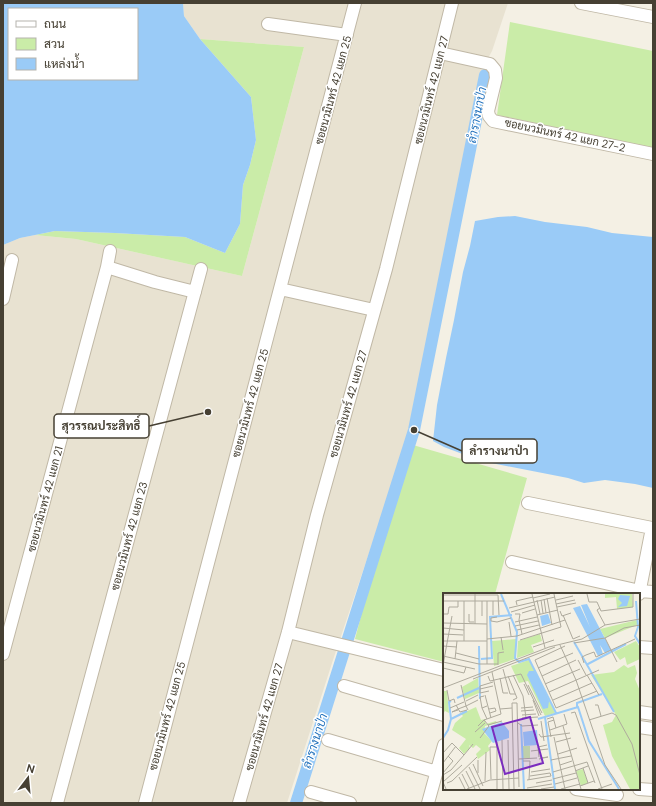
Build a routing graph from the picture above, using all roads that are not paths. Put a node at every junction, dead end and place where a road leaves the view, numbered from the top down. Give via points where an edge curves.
1 (355, 3) edge
2 (452, 3) edge
3 (581, 3) edge
4 (595, 4) edge
5 (653, 18) edge
6 (268, 24) dead end
7 (347, 35) junction
8 (440, 53) junction
9 (653, 154) edge
10 (110, 251) dead end
11 (12, 260) dead end
12 (107, 266) junction
13 (201, 269) dead end
14 (280, 289) junction
15 (195, 292) junction
16 (3, 298) edge
17 (374, 310) junction
18 (528, 503) dead end
19 (653, 528) edge
20 (512, 562) dead end
21 (639, 592) edge
22 (653, 592) edge
23 (288, 632) junction
24 (640, 647) edge
25 (653, 648) edge
26 (3, 654) edge
27 (443, 670) edge
28 (344, 686) dead end
29 (640, 712) edge
30 (653, 714) edge
31 (443, 715) edge
32 (640, 727) edge
33 (653, 729) edge
34 (328, 740) dead end
35 (443, 749) edge
36 (437, 772) junction
37 (640, 788) edge
38 (582, 790) edge
39 (653, 790) edge
40 (311, 792) dead end
41 (617, 796) edge
42 (57, 803) edge
43 (144, 803) edge
44 (239, 803) edge
45 (350, 803) edge
46 (428, 803) edge

1 - 7 street, ซอยนวมินทร์ 42 แยก 25
2 - 8 street, ซอยนวมินทร์ 42 แยก 27
3 - 4 street
4 - 5 street
6 - 7 street
7 - 14 street, ซอยนวมินทร์ 42 แยก 25
8 - 9 street, ซอยนวมินทร์ 42 แยก 27-2 via 490,64 495,70 496,78 488,111 493,121
8 - 17 street, ซอยนวมินทร์ 42 แยก 27
10 - 12 street, ซอยนวมินทร์ 42 แยก 21
11 - 16 street
12 - 15 street
12 - 26 street, ซอยนวมินทร์ 42 แยก 21
13 - 15 street, ซอยนวมินทร์ 42 แยก 23
14 - 17 street
14 - 43 street, ซอยนวมินทร์ 42 แยก 25
15 - 42 street, ซอยนวมินทร์ 42 แยก 23
17 - 23 street, ซอยนวมินทร์ 42 แยก 27 via 317,515
18 - 19 street
19 - 21 street
20 - 21 street
21 - 22 street
23 - 27 street
23 - 44 street, ซอยนวมินทร์ 42 แยก 27
24 - 25 street
28 - 31 street
29 - 30 street
32 - 33 street
34 - 36 street
35 - 36 street
36 - 46 street
37 - 39 street
38 - 41 street
40 - 45 street

